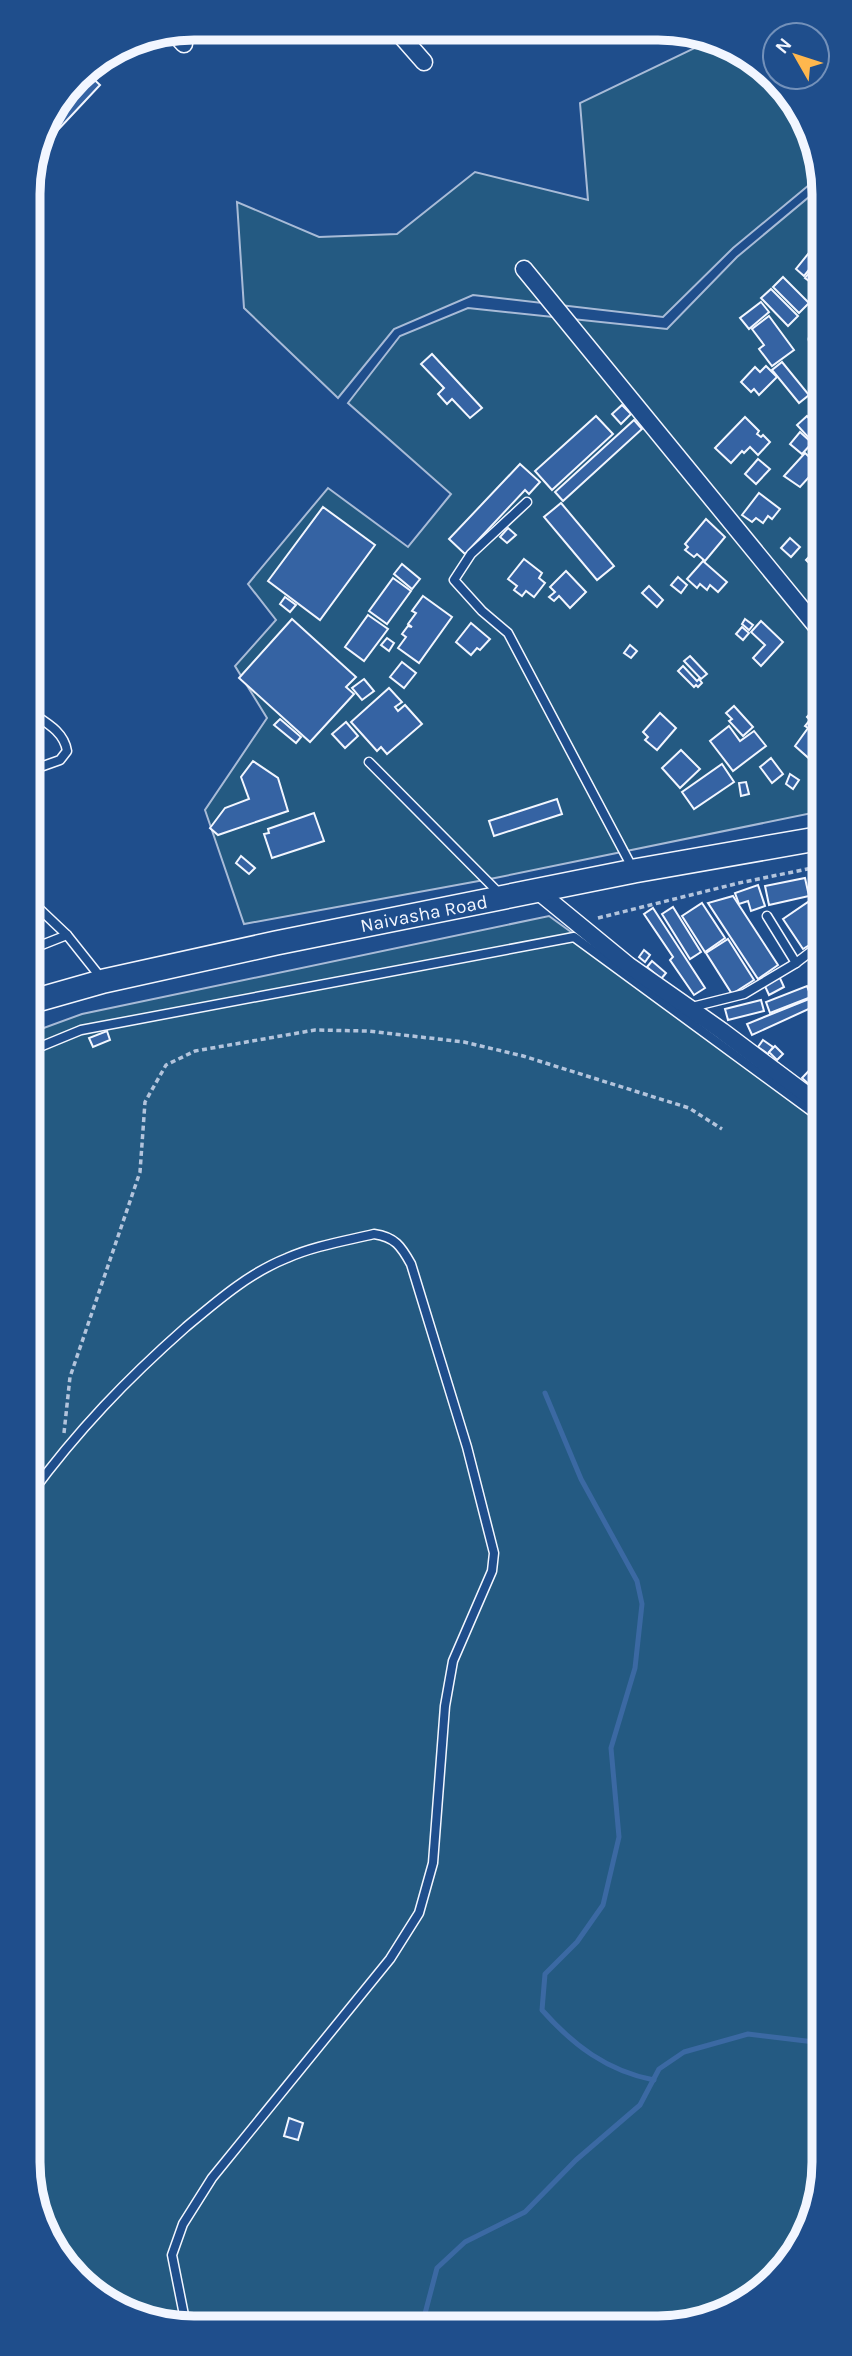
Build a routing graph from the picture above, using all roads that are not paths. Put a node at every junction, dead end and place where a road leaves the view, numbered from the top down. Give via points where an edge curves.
1 (405, 40) edge
2 (424, 62) dead end
3 (524, 269) dead end
4 (527, 502) dead end
5 (812, 621) edge
6 (41, 719) edge
7 (369, 762) dead end
8 (41, 767) edge
9 (812, 840) edge
10 (634, 871) junction
11 (538, 892) junction
12 (504, 899) junction
13 (41, 910) edge
14 (768, 916) dead end
15 (67, 935) junction
16 (41, 946) edge
17 (812, 951) edge
18 (796, 963) junction
19 (104, 981) junction
20 (41, 999) edge
21 (688, 1007) junction
22 (41, 1047) edge
23 (812, 1098) edge
24 (812, 1111) edge
25 (40, 1481) edge
26 (184, 2315) edge

1 - 2 street
3 - 5 street
4 - 10 lane via 471,554 454,580 508,633
6 - 8 lane via 65,740 67,751 60,760
7 - 12 lane
9 - 10 main road, Naivasha Road
10 - 11 main road, Naivasha Road
11 - 12 main road, Naivasha Road
11 - 21 street
12 - 19 main road, Naivasha Road
13 - 15 lane
14 - 18 lane
15 - 16 lane
15 - 19 lane
17 - 18 lane
18 - 21 lane via 744,994
19 - 20 main road, Naivasha Road
21 - 23 street
22 - 24 lane via 81,1030 574,937
25 - 26 lane via 120,1387 247,1279 286,1258 324,1246 374,1234 388,1236 400,1244 411,1264 494,1553 492,1571 453,1661 445,1706 433,1863 419,1913 390,1959 212,2178 183,2224 172,2255

